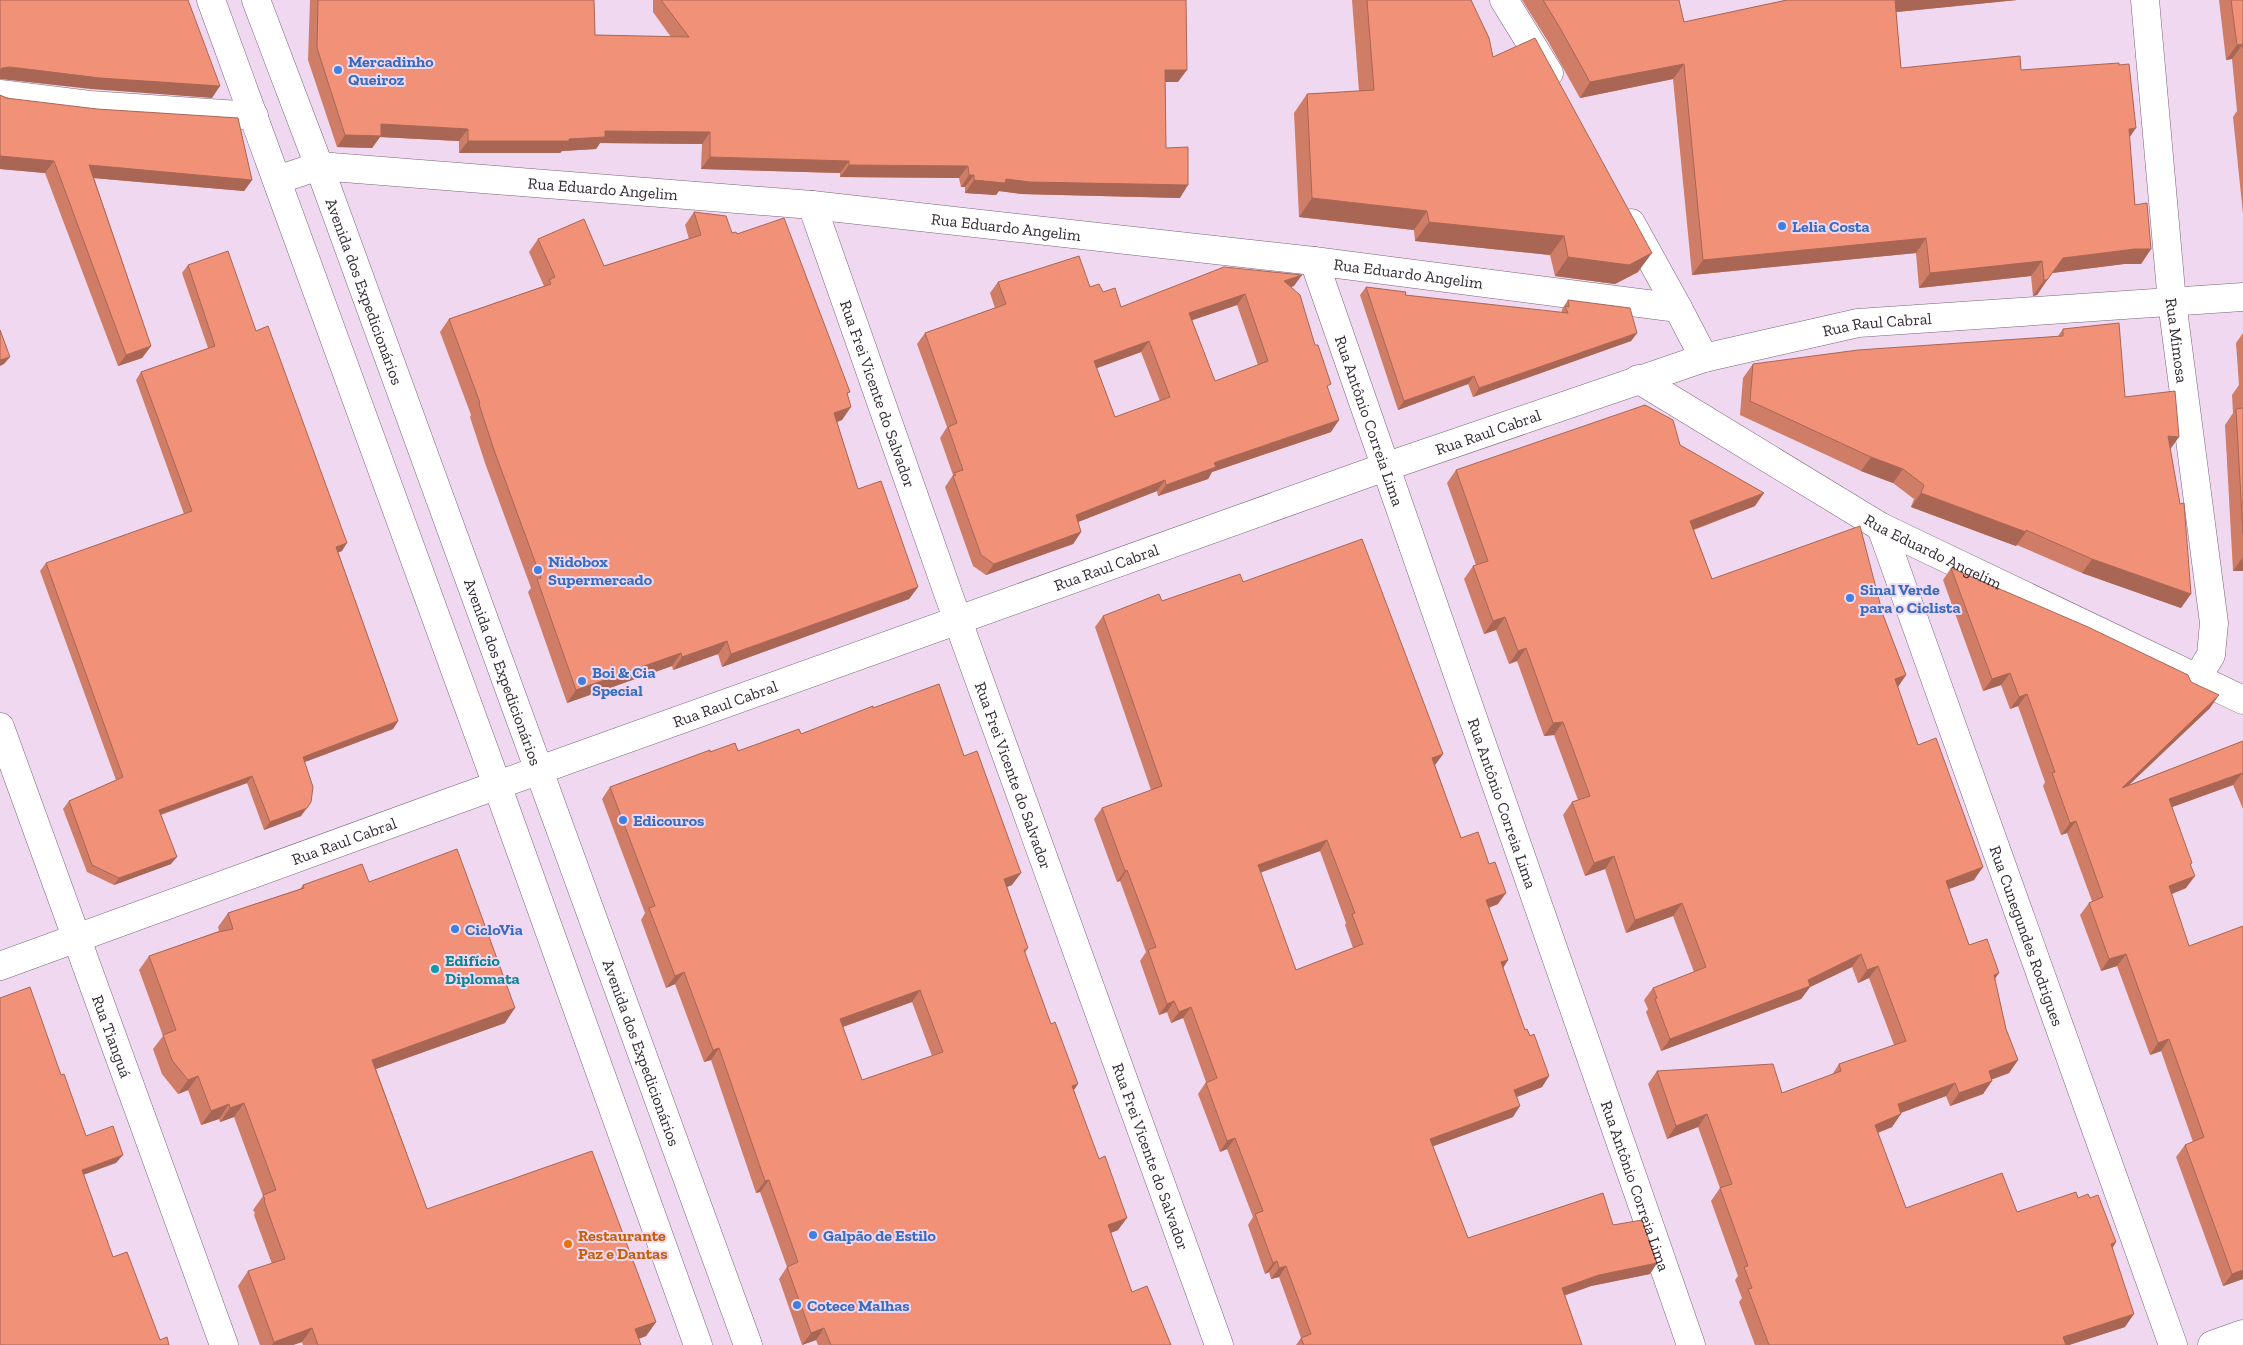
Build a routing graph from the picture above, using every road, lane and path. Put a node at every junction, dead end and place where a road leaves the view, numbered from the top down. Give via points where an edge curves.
1 (211, 0) edge
2 (256, 0) edge
3 (1504, 0) edge
4 (2145, 0) edge
5 (0, 94) edge
6 (1560, 94) edge
7 (254, 116) junction
8 (319, 166) junction
9 (277, 180) junction
10 (812, 205) junction
11 (1622, 205) edge
12 (1314, 261) junction
13 (2243, 297) edge
14 (2172, 302) junction
15 (1678, 308) junction
16 (1704, 358) junction
17 (1638, 379) junction
18 (1385, 467) junction
19 (1882, 527) junction
20 (958, 619) junction
21 (2197, 678) junction
22 (2243, 700) edge
23 (0, 727) edge
24 (539, 770) junction
25 (497, 785) junction
26 (77, 937) junction
27 (0, 966) edge
28 (2243, 1334) edge
29 (224, 1345) edge
30 (698, 1345) edge
31 (748, 1345) edge
32 (1219, 1345) edge
33 (1691, 1345) edge
34 (2173, 1345) edge
35 (2212, 1345) edge

1 - 7 street
2 - 8 street, Avenida dos Expedicionários
3 - 6 street
4 - 14 street, Rua Mimosa
5 - 7 street via 90,105
7 - 9 street
8 - 9 street, Rua Eduardo Angelim
8 - 10 street, Rua Eduardo Angelim
8 - 24 street, Avenida dos Expedicionários
9 - 25 street
10 - 12 street, Rua Eduardo Angelim
10 - 20 street, Rua Frei Vicente do Salvador
11 - 15 street
12 - 15 street, Rua Eduardo Angelim
12 - 18 street, Rua Antônio Correia Lima
13 - 14 street, Rua Raul Cabral
14 - 16 street, Rua Raul Cabral via 1858,323
14 - 21 street, Rua Mimosa via 2214,623 2211,655
15 - 16 street
16 - 17 street, Rua Raul Cabral
17 - 18 street, Rua Raul Cabral
17 - 19 street, Rua Eduardo Angelim
18 - 20 street, Rua Raul Cabral
18 - 33 street, Rua Antônio Correia Lima
19 - 21 street, Rua Eduardo Angelim
19 - 34 street, Rua Cunegundes Rodrigues
20 - 24 street, Rua Raul Cabral
20 - 32 street, Rua Frei Vicente do Salvador
21 - 22 street, Rua Eduardo Angelim
23 - 26 street, Rua Tianguá
24 - 25 street, Rua Raul Cabral
24 - 31 street, Avenida dos Expedicionários
25 - 26 street, Rua Raul Cabral
25 - 30 street
26 - 27 street, Rua Raul Cabral
26 - 29 street, Rua Tianguá
28 - 35 street

